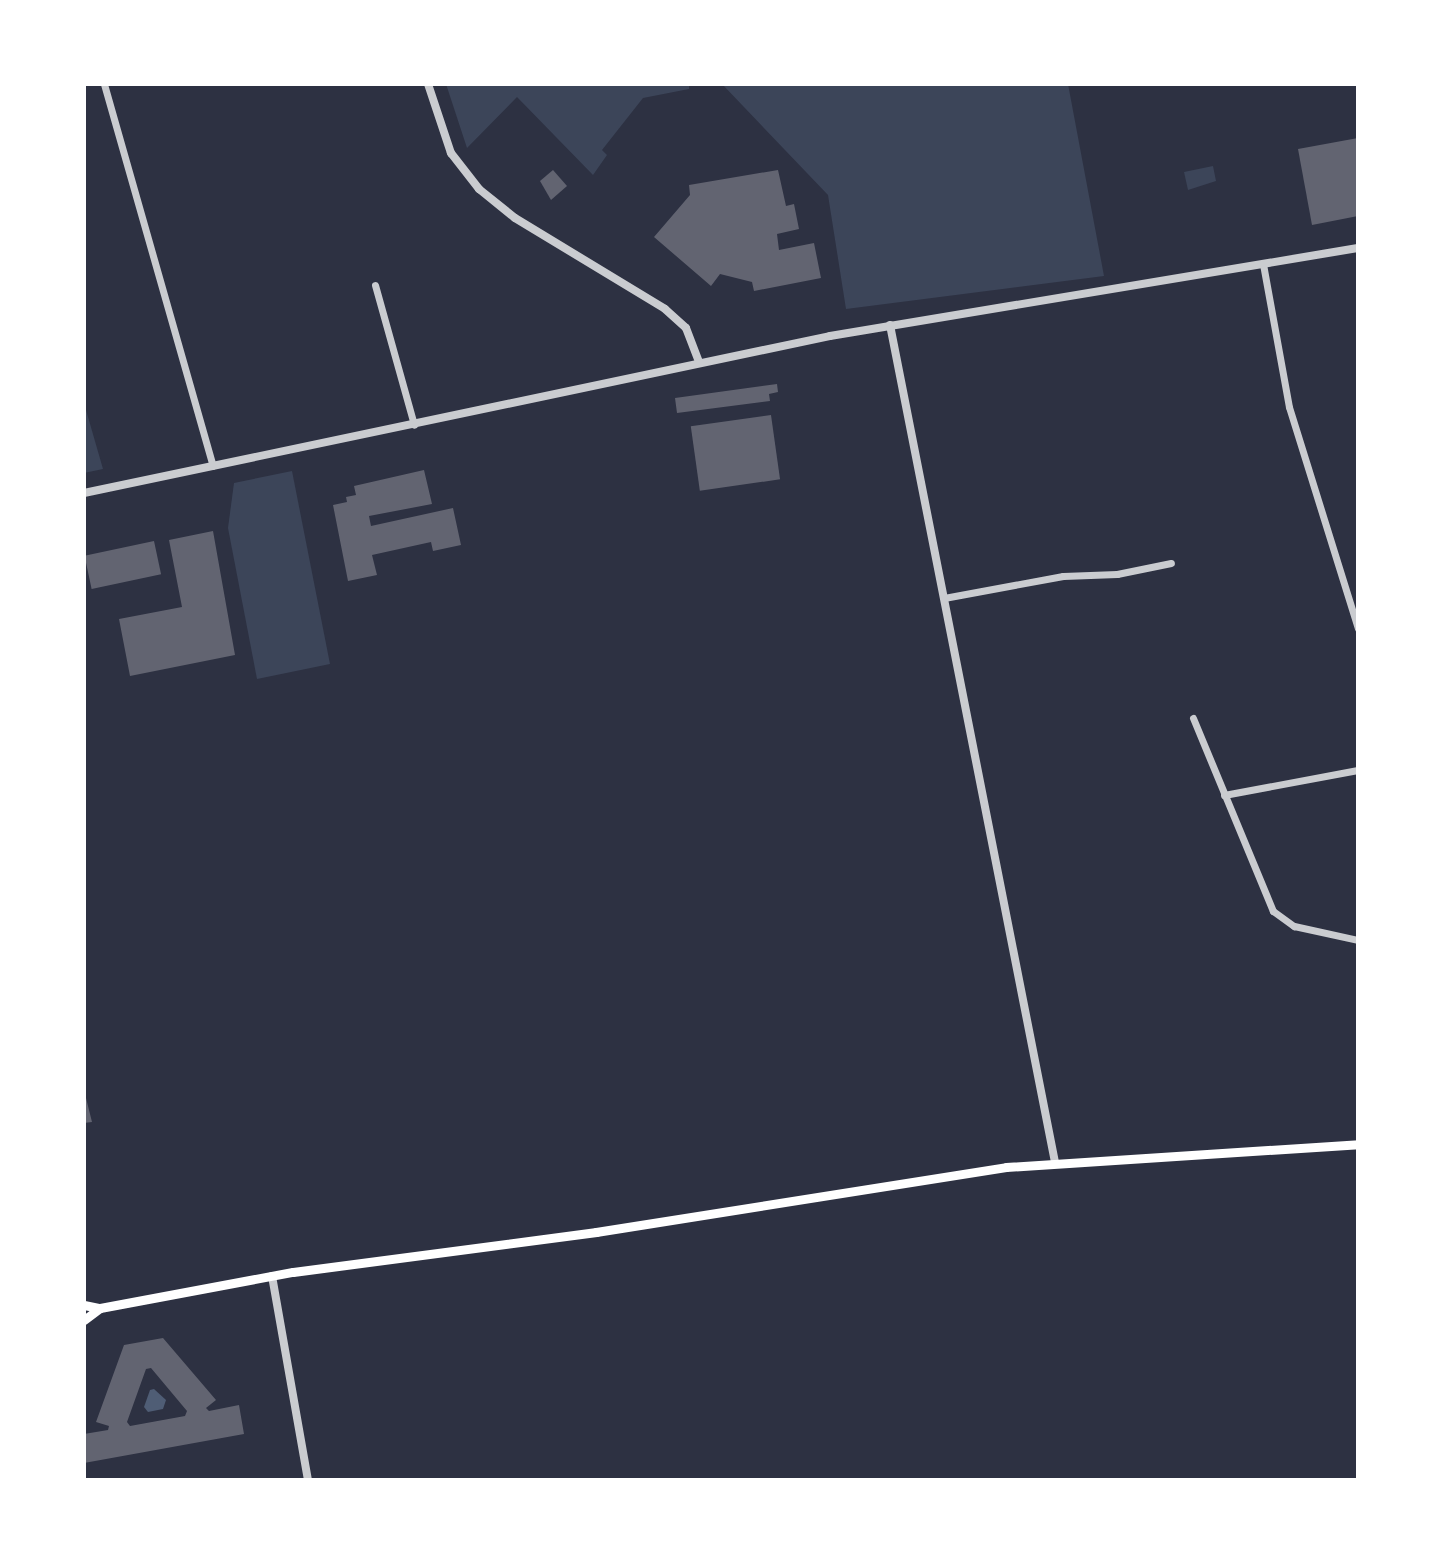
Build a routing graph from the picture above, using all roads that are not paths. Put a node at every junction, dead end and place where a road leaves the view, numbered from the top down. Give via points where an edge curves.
1 (104, 84) edge
2 (428, 84) edge
3 (1358, 248) edge
4 (1263, 264) junction
5 (375, 285) dead end
6 (890, 325) junction
7 (699, 362) junction
8 (414, 425) junction
9 (213, 466) junction
10 (84, 493) edge
11 (1171, 563) dead end
12 (944, 598) junction
13 (1358, 629) edge
14 (1193, 718) dead end
15 (1358, 770) edge
16 (1224, 795) junction
17 (1358, 940) edge
18 (1358, 1144) edge
19 (1055, 1162) junction
20 (272, 1276) junction
21 (84, 1305) edge
22 (100, 1308) junction
23 (84, 1320) edge
24 (308, 1480) edge

1 - 9 street
2 - 7 street via 451,153 479,189 515,218 665,309 686,328
3 - 4 street
4 - 6 street
4 - 13 street via 1289,407
5 - 8 street
6 - 7 street
6 - 12 street
7 - 8 street
8 - 9 street
9 - 10 street
11 - 12 street
12 - 19 street
14 - 16 street
15 - 16 street
16 - 17 street via 1273,911 1294,926
18 - 19 main road
19 - 20 main road
20 - 22 main road
20 - 24 street
21 - 22 main road
22 - 23 main road

